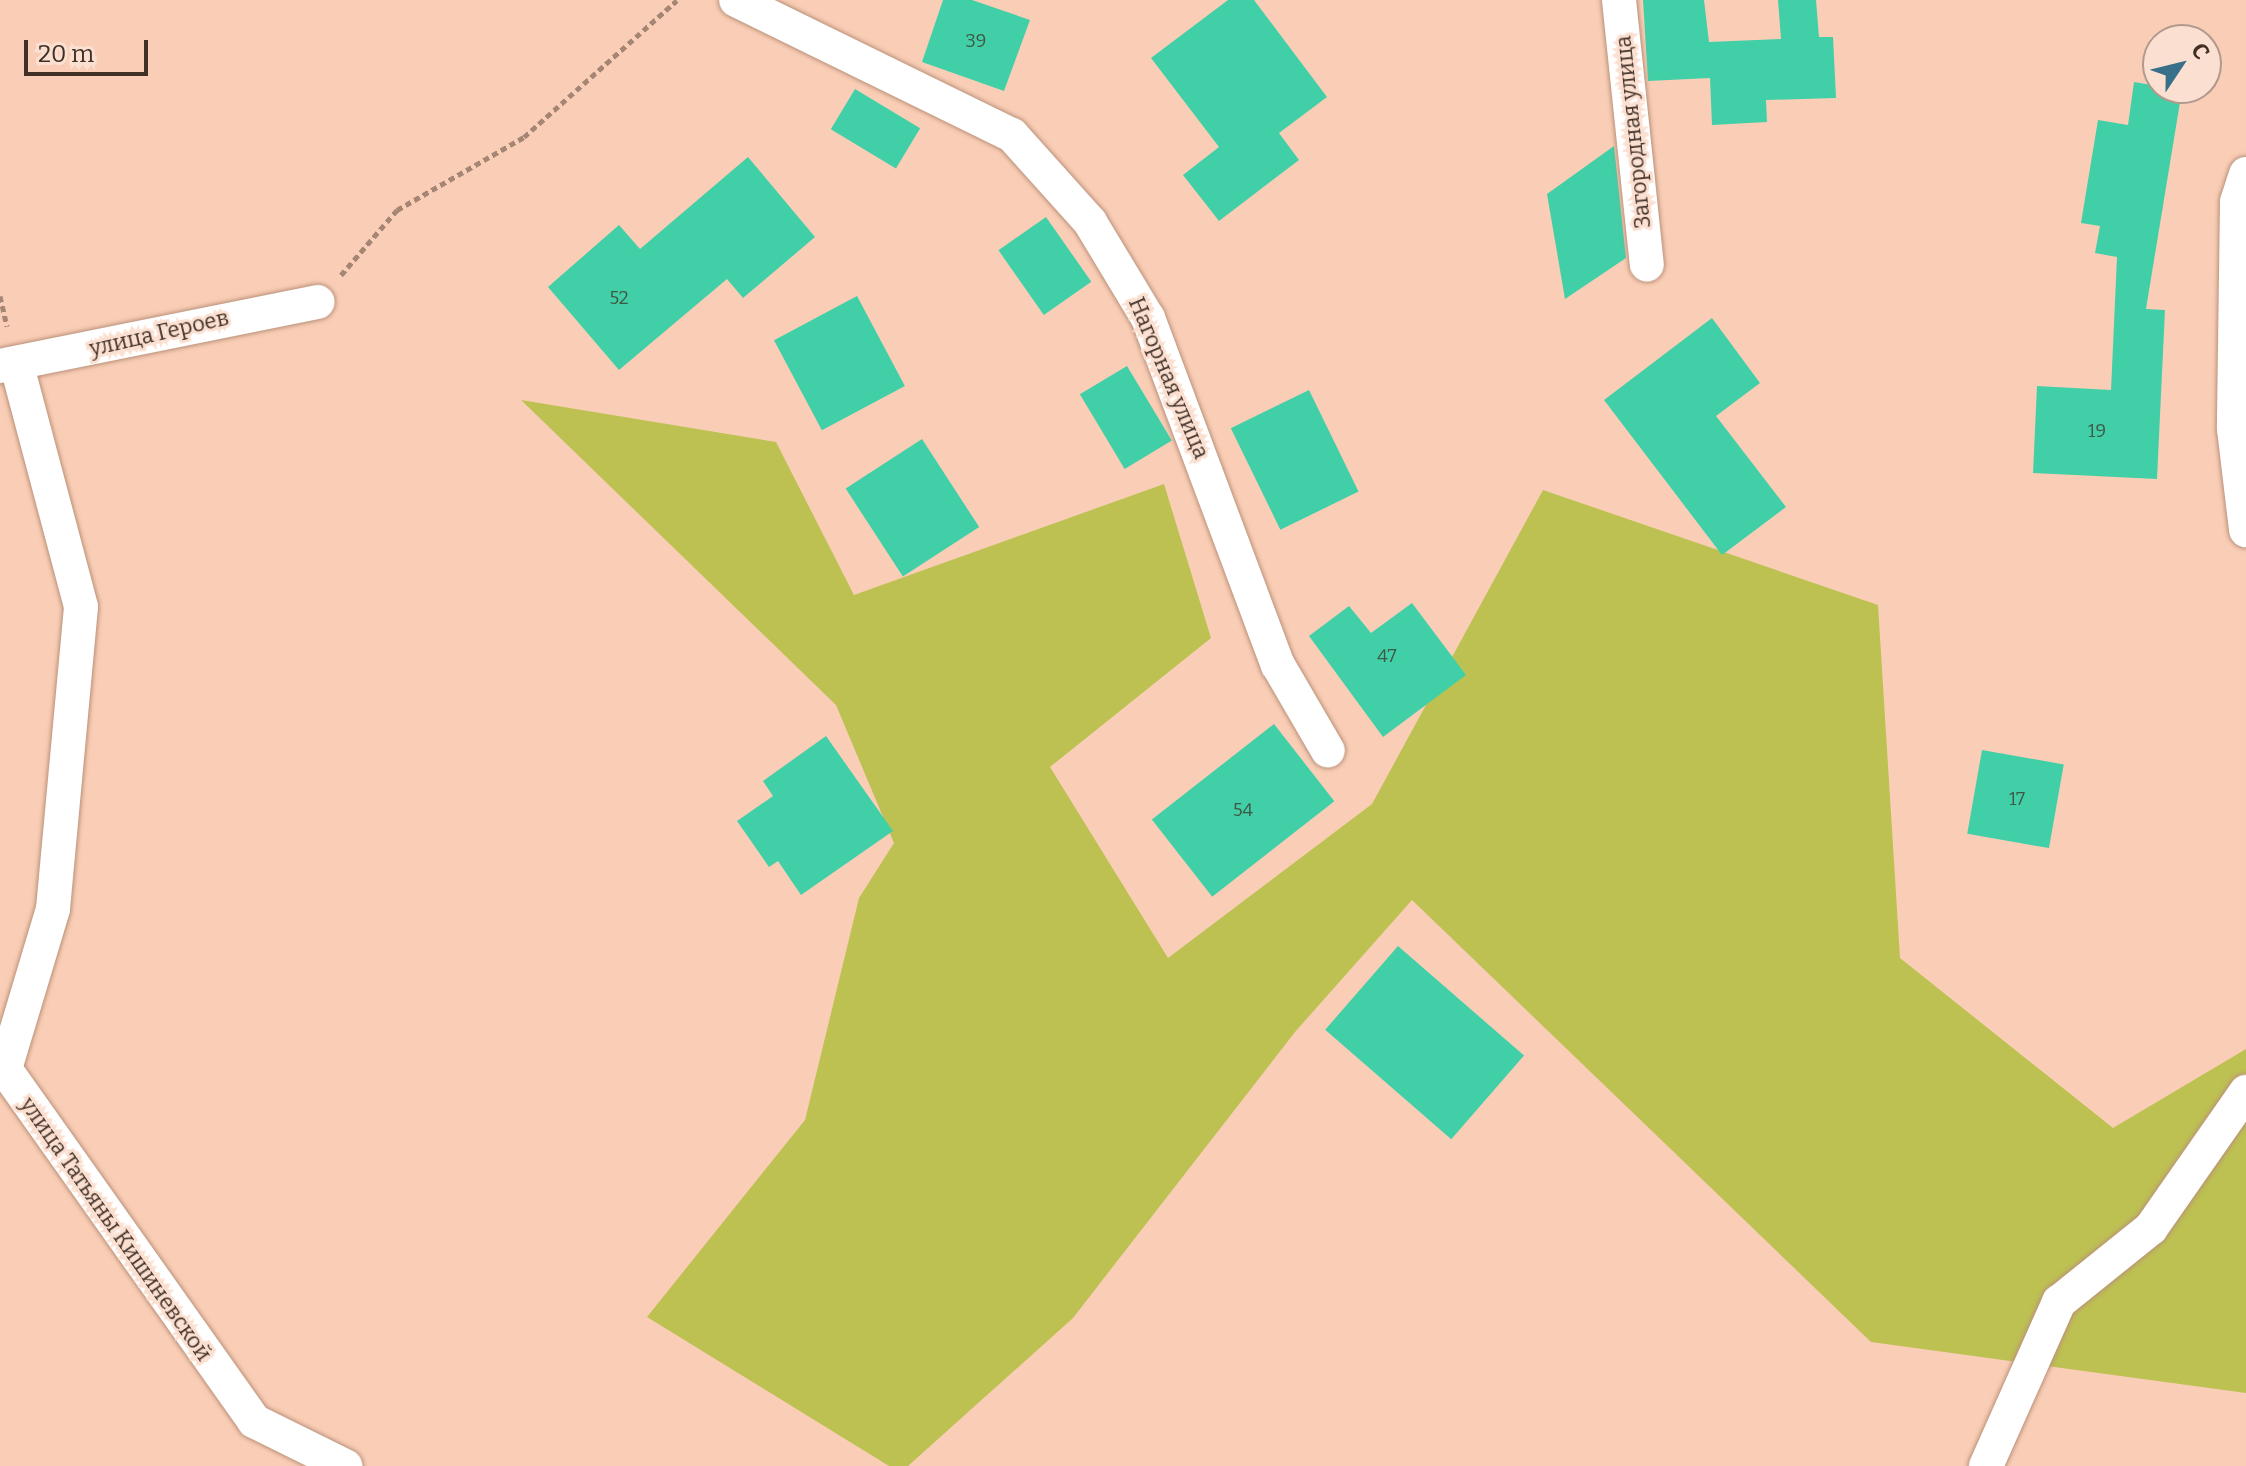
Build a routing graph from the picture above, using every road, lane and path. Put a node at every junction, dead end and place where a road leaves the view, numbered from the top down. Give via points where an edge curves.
1 (677, 0) edge
2 (736, 0) edge
3 (1619, 0) edge
4 (2246, 174) edge
5 (1647, 265) dead end
6 (318, 302) joint
7 (9, 366) edge
8 (2246, 530) edge
9 (1328, 751) dead end
10 (3, 1070) edge
11 (2246, 1092) edge
12 (345, 1466) edge
13 (1986, 1466) edge

1 - 6 path via 524,137 397,210
2 - 9 street, Нагорная улица via 1012,135 1090,222 1148,318 1278,665
3 - 5 street, Загородная улица
4 - 8 street via 2237,202 2234,429
6 - 7 street, улица Героев
7 - 10 street, улица Татьяны Кишиневской via 81,607 53,909
10 - 12 street, улица Татьяны Кишиневской via 254,1421
11 - 13 street via 2151,1228 2059,1302

